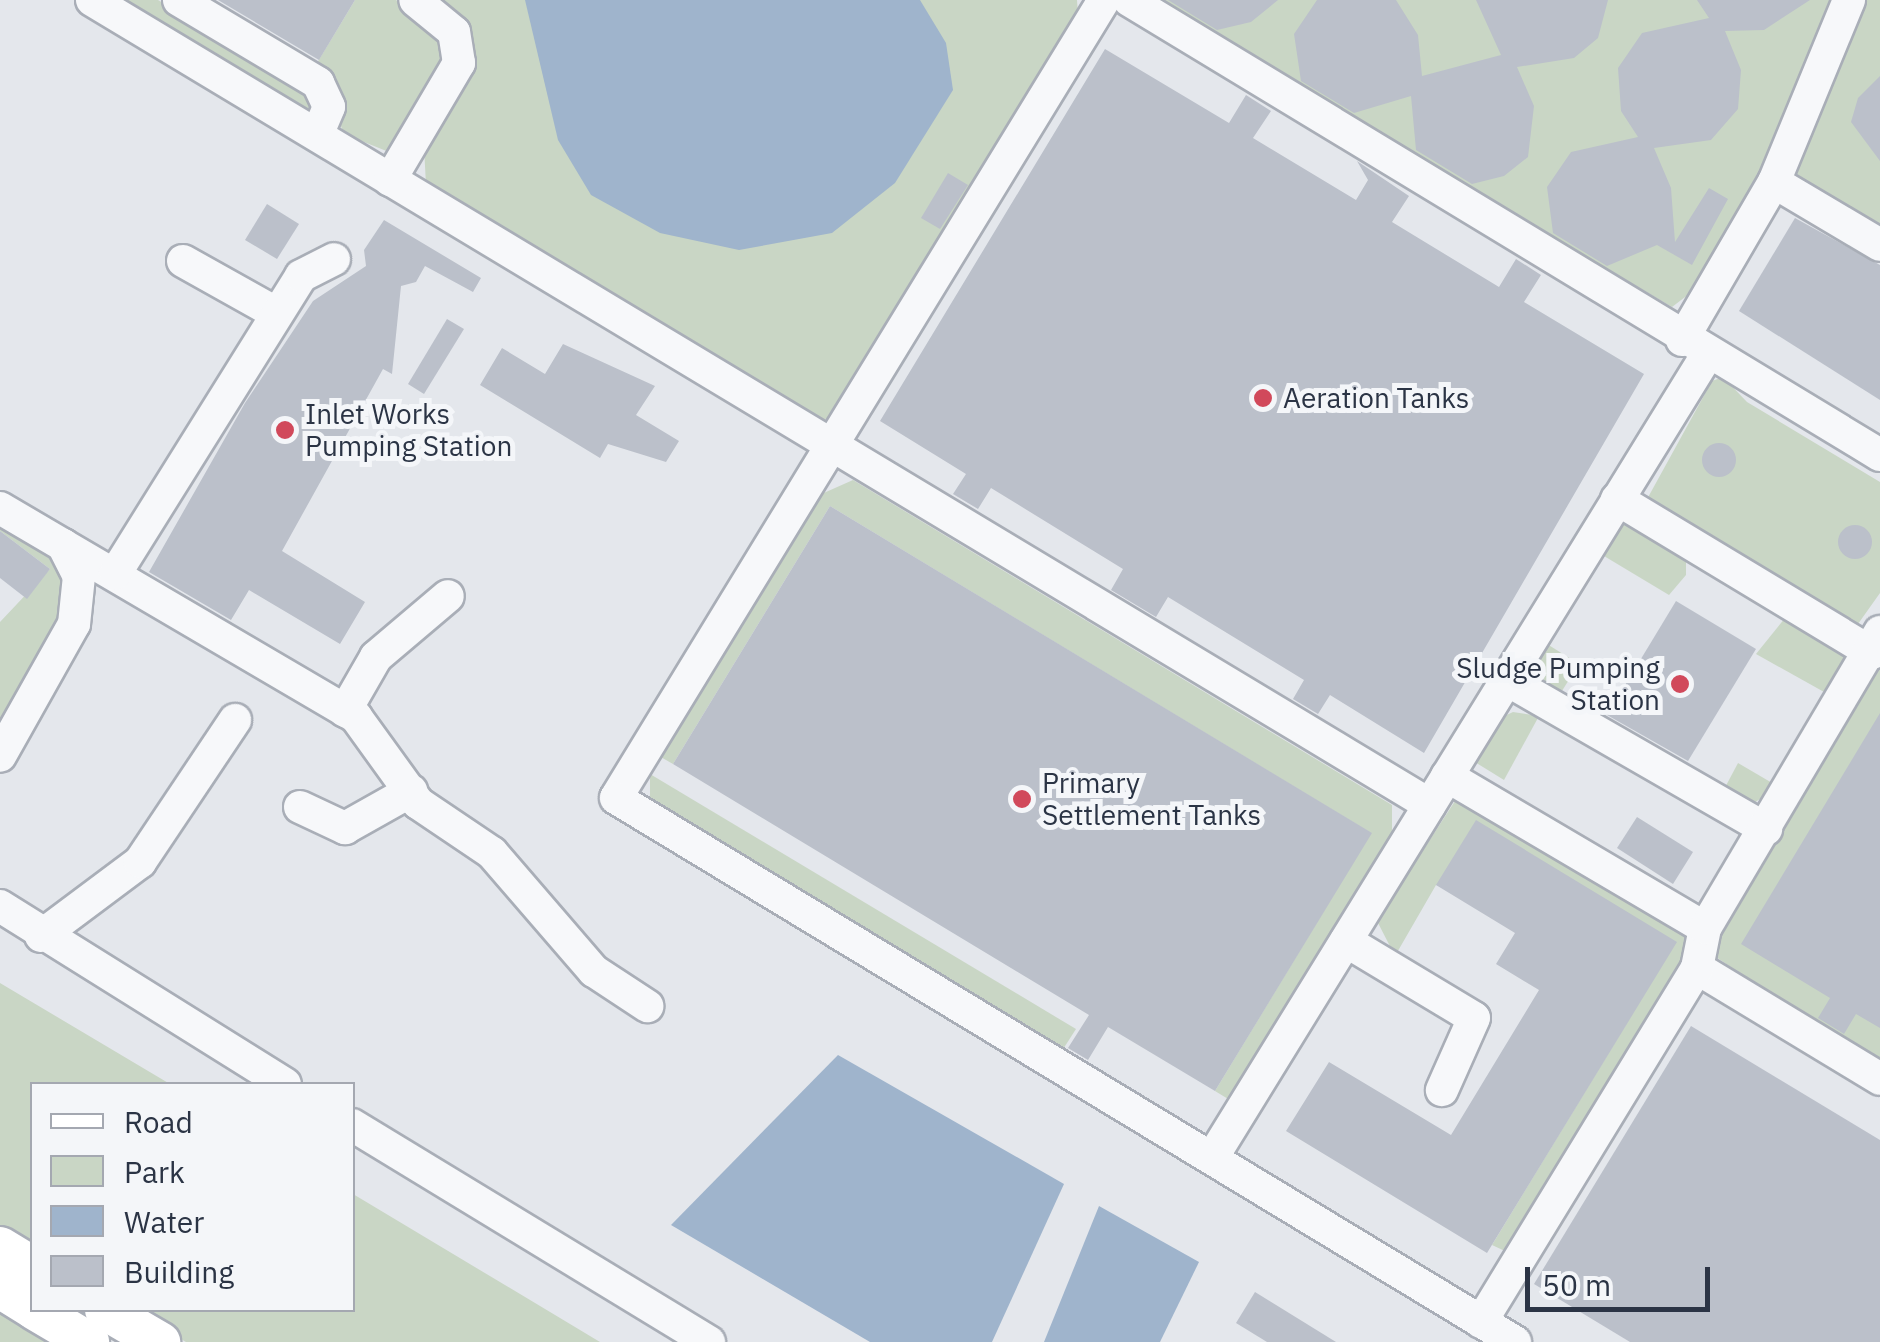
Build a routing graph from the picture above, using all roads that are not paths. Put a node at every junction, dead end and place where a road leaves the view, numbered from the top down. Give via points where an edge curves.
1 (92, 0) edge
2 (179, 0) edge
3 (415, 0) edge
4 (1104, 0) edge
5 (1129, 0) edge
6 (1849, 0) edge
7 (317, 136) junction
8 (390, 180) junction
9 (1774, 182) junction
10 (1880, 246) edge
11 (334, 259) dead end
12 (183, 261) dead end
13 (276, 313) junction
14 (1694, 347) junction
15 (835, 446) junction
16 (1880, 455) edge
17 (1617, 499) junction
18 (0, 508) edge
19 (63, 545) junction
20 (115, 574) junction
21 (448, 596) dead end
22 (1876, 643) edge
23 (1507, 680) junction
24 (345, 711) junction
25 (235, 720) dead end
26 (0, 756) edge
27 (411, 791) junction
28 (1439, 791) junction
29 (300, 808) dead end
30 (1766, 828) junction
31 (0, 906) edge
32 (1705, 928) junction
33 (41, 936) junction
34 (1346, 941) junction
35 (1697, 968) junction
36 (647, 1006) dead end
37 (1880, 1079) edge
38 (282, 1082) edge
39 (1442, 1090) dead end
40 (355, 1128) edge
41 (1212, 1158) junction
42 (0, 1247) edge
43 (30, 1265) edge
44 (0, 1288) edge
45 (30, 1307) edge
46 (39, 1312) edge
47 (108, 1312) edge
48 (1481, 1322) junction
49 (89, 1342) edge
50 (160, 1342) edge
51 (710, 1342) edge
52 (1515, 1342) edge

1 - 7 lane
2 - 7 lane via 318,83 329,107
3 - 8 lane via 454,32 459,62
4 - 15 lane
5 - 14 lane
6 - 9 lane
7 - 8 lane
8 - 15 lane
9 - 10 lane
9 - 14 lane
11 - 13 lane via 301,276
12 - 13 lane
13 - 20 lane
14 - 16 lane
14 - 17 lane
15 - 28 lane
15 - 41 lane via 616,798
17 - 22 lane
17 - 23 lane
18 - 19 lane
19 - 20 lane
19 - 26 lane via 80,576 74,624
20 - 24 lane
21 - 24 lane via 376,657
22 - 30 lane
23 - 28 lane
23 - 30 lane
24 - 27 lane via 381,742
25 - 33 lane via 140,862
27 - 29 lane via 345,828
27 - 36 lane via 523,882 594,971
28 - 32 lane
28 - 34 lane
30 - 32 lane
31 - 33 lane
32 - 35 lane
33 - 38 lane
34 - 39 lane via 1474,1018
34 - 41 lane
35 - 37 lane
35 - 48 lane
40 - 51 lane
41 - 48 lane
42 - 43 main road
44 - 45 main road
46 - 49 main road
47 - 50 main road
48 - 52 lane

